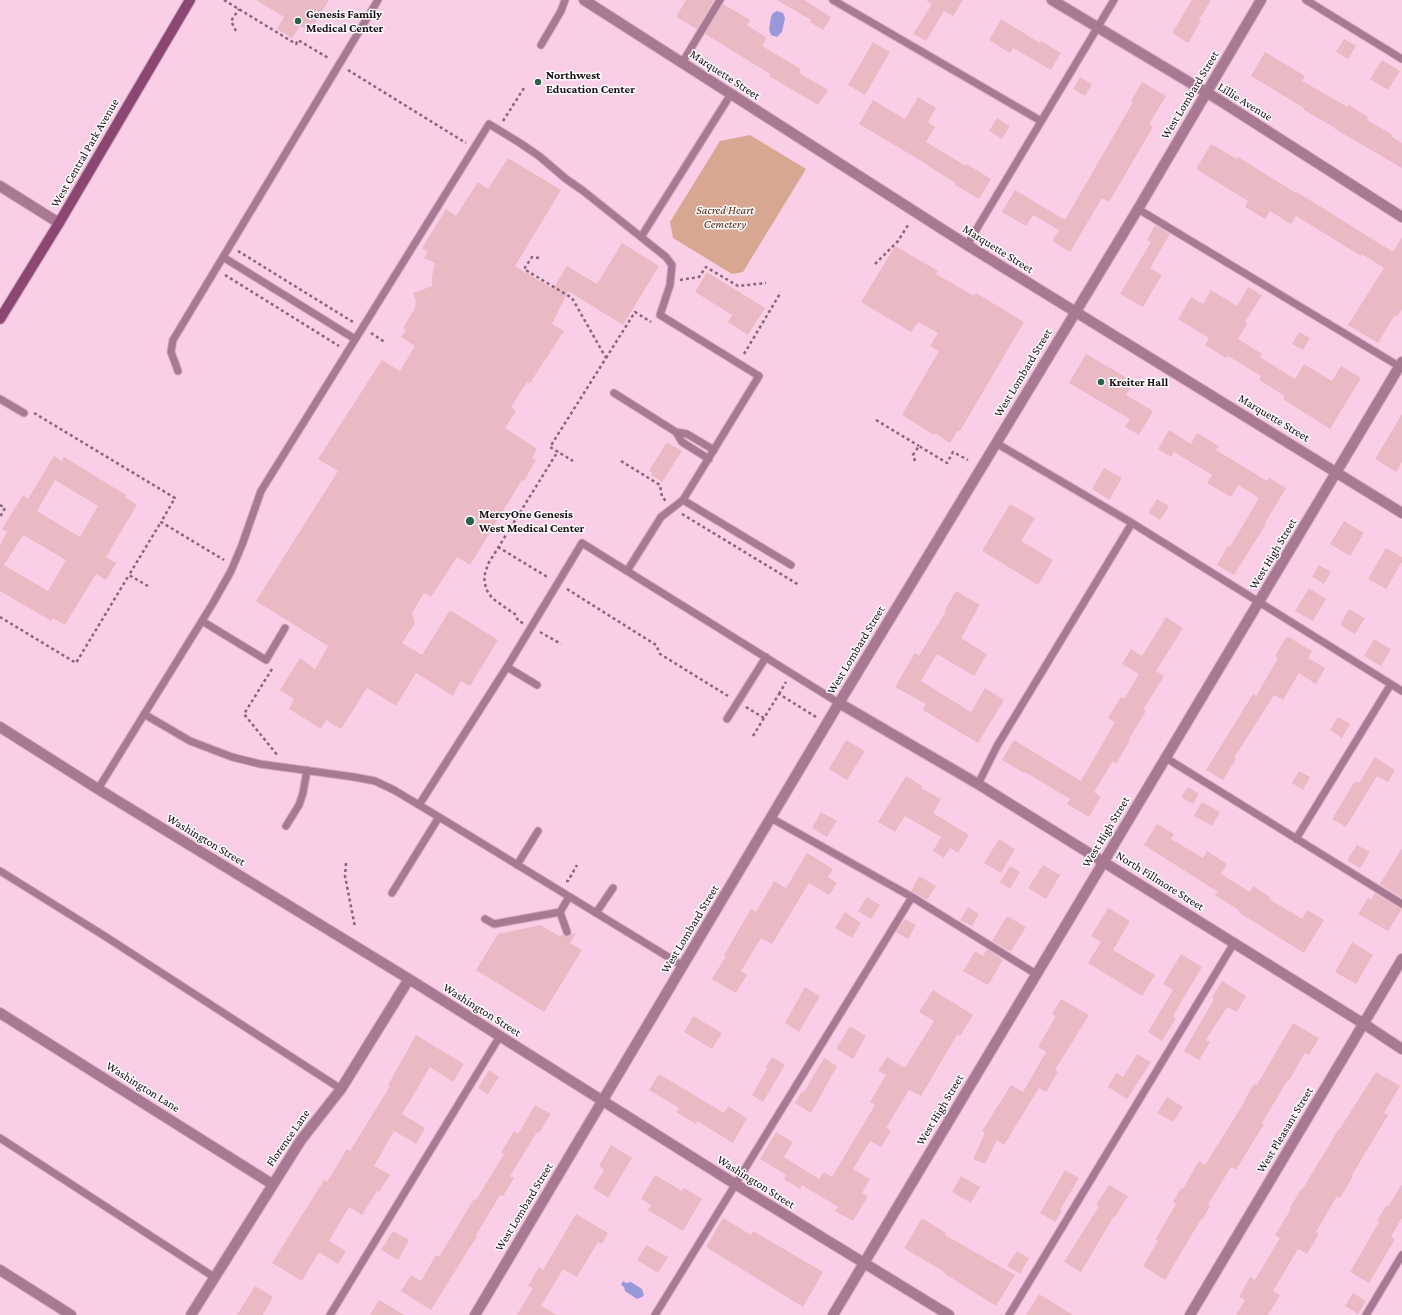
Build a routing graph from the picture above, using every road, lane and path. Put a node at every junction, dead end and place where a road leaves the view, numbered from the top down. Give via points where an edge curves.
1 (190, 0) edge
2 (224, 0) edge
3 (378, 0) edge
4 (565, 0) edge
5 (584, 0) edge
6 (720, 0) edge
7 (833, 0) edge
8 (1052, 0) edge
9 (1114, 0) edge
10 (1261, 0) edge
11 (1306, 0) edge
12 (239, 9) junction
13 (1098, 28) junction
14 (236, 31) dead end
15 (541, 45) dead end
16 (1402, 59) edge
17 (682, 63) junction
18 (340, 64) junction
19 (524, 88) dead end
20 (731, 94) junction
21 (1206, 94) junction
22 (1041, 121) junction
23 (498, 130) junction
24 (474, 147) junction
25 (0, 186) edge
26 (1138, 209) junction
27 (1402, 217) edge
28 (59, 223) junction
29 (908, 225) dead end
30 (642, 237) junction
31 (967, 245) junction
32 (230, 246) junction
33 (223, 257) junction
34 (539, 258) dead end
35 (875, 264) dead end
36 (216, 270) junction
37 (670, 282) junction
38 (766, 283) dead end
39 (1075, 312) junction
40 (649, 313) dead end
41 (0, 319) edge
42 (646, 319) dead end
43 (362, 328) junction
44 (355, 338) junction
45 (386, 343) dead end
46 (347, 352) junction
47 (1401, 365) edge
48 (178, 371) dead end
49 (614, 393) dead end
50 (0, 399) edge
51 (33, 413) dead end
52 (24, 414) dead end
53 (876, 420) dead end
54 (676, 432) junction
55 (996, 442) junction
56 (919, 446) junction
57 (714, 450) junction
58 (558, 451) junction
59 (708, 459) junction
60 (968, 460) dead end
61 (573, 461) dead end
62 (915, 461) dead end
63 (1337, 472) junction
64 (683, 500) junction
65 (0, 505) edge
66 (1402, 513) edge
67 (0, 517) edge
68 (161, 522) junction
69 (1132, 523) junction
70 (498, 547) junction
71 (233, 565) junction
72 (791, 565) dead end
73 (627, 571) junction
74 (129, 575) junction
75 (558, 583) junction
76 (148, 586) dead end
77 (1260, 602) junction
78 (0, 617) edge
79 (202, 621) junction
80 (531, 627) junction
81 (284, 628) dead end
82 (561, 644) dead end
83 (766, 657) junction
84 (266, 660) junction
85 (507, 667) junction
86 (1391, 684) junction
87 (537, 685) dead end
88 (1402, 691) edge
89 (738, 702) junction
90 (840, 703) junction
91 (144, 714) junction
92 (816, 717) dead end
93 (764, 718) junction
94 (727, 719) dead end
95 (0, 727) edge
96 (753, 736) dead end
97 (270, 754) dead end
98 (278, 756) junction
99 (285, 756) dead end
100 (1166, 758) junction
101 (288, 768) junction
102 (306, 770) junction
103 (978, 784) junction
104 (98, 789) junction
105 (419, 805) junction
106 (439, 817) junction
107 (771, 818) junction
108 (286, 826) dead end
109 (538, 831) dead end
110 (1296, 839) junction
111 (1103, 862) junction
112 (346, 863) dead end
113 (517, 864) junction
114 (577, 865) dead end
115 (0, 871) edge
116 (561, 878) dead end
117 (613, 888) dead end
118 (392, 893) dead end
119 (569, 897) junction
120 (912, 897) junction
121 (1402, 904) edge
122 (560, 912) junction
123 (596, 913) junction
124 (485, 919) dead end
125 (355, 927) dead end
126 (567, 932) dead end
127 (1234, 943) junction
128 (1402, 959) edge
129 (682, 966) junction
130 (1036, 974) junction
131 (409, 979) junction
132 (0, 1013) edge
133 (1364, 1024) junction
134 (500, 1036) junction
135 (1402, 1049) edge
136 (341, 1089) junction
137 (603, 1101) junction
138 (0, 1138) edge
139 (272, 1184) junction
140 (734, 1184) junction
141 (1402, 1255) edge
142 (863, 1263) junction
143 (0, 1270) edge
144 (214, 1277) junction
145 (66, 1314) edge
146 (191, 1315) edge
147 (330, 1315) edge
148 (475, 1315) edge
149 (655, 1315) edge
150 (833, 1315) edge
151 (949, 1315) edge
152 (1009, 1315) edge
153 (1190, 1315) edge
154 (1366, 1315) edge

1 - 28 main road, West Central Park Avenue
2 - 12 path
3 - 18 lane
4 - 15 lane
5 - 17 street, Marquette Street
6 - 17 lane
7 - 22 lane
8 - 13 street, Lillie Avenue
9 - 13 lane
10 - 21 street, West Lombard Street
11 - 16 lane
12 - 14 path via 232,22
12 - 18 path via 296,44 298,40
13 - 21 street, Lillie Avenue
13 - 22 lane
17 - 20 street, Marquette Street
18 - 24 path
18 - 32 lane
19 - 23 path
20 - 30 lane
20 - 31 street, Marquette Street
21 - 26 street, West Lombard Street
21 - 27 street, Lillie Avenue via 1226,104
22 - 31 lane
23 - 24 lane via 489,124
23 - 30 lane via 539,156
24 - 43 lane
25 - 28 street
26 - 39 street, West Lombard Street
26 - 47 lane
28 - 41 main road, West Central Park Avenue
29 - 35 path via 898,241
30 - 37 lane via 672,265
31 - 39 street, Marquette Street
32 - 33 lane
32 - 43 path
33 - 36 lane
33 - 44 lane
34 - 58 path via 532,257 524,269 572,298 606,358 550,446
36 - 46 path
36 - 48 lane via 173,340 171,352
37 - 38 path via 699,277 706,267 738,286
37 - 57 lane via 660,315 759,376
39 - 55 street, West Lombard Street
39 - 63 street, Marquette Street
40 - 42 path
43 - 44 lane
43 - 45 path
44 - 46 lane
46 - 71 lane via 261,491
47 - 63 street, West High Street
49 - 54 lane
50 - 52 lane
51 - 68 path via 175,498
53 - 56 path
54 - 57 lane via 687,434
54 - 59 lane via 682,442
55 - 69 lane
55 - 90 street, West Lombard Street
56 - 60 path via 947,462 954,452
56 - 62 path via 913,455
57 - 59 lane
58 - 61 path
58 - 70 path
59 - 64 lane
63 - 66 street, Marquette Street
63 - 77 street, West High Street
64 - 72 lane
64 - 73 lane via 660,517
65 - 67 path via 5,508
68 - 71 path
68 - 74 path
69 - 77 lane
69 - 103 lane via 997,746
70 - 75 path
70 - 80 path via 484,577 486,589 492,598 516,615 518,621
71 - 79 lane
73 - 75 lane via 582,544
73 - 83 lane
74 - 76 path
74 - 78 path via 76,663
75 - 80 lane
75 - 89 path via 656,645 660,654
77 - 86 lane
77 - 100 street, West High Street
79 - 84 lane
79 - 91 lane
80 - 82 path
80 - 85 lane
81 - 84 lane
83 - 89 lane
83 - 90 lane
84 - 98 path via 274,665 244,714
85 - 87 lane
85 - 105 lane
86 - 88 lane
86 - 110 lane
89 - 93 path
89 - 94 lane
90 - 103 street, North Fillmore Street
90 - 107 street, West Lombard Street
91 - 101 lane via 175,734 209,750 260,764
91 - 104 lane
92 - 93 path via 779,694
93 - 96 path
95 - 104 street, Washington Street
97 - 98 path
98 - 99 path
98 - 101 path
100 - 110 lane
100 - 111 street, West High Street
101 - 102 lane
102 - 105 lane via 375,781
102 - 108 lane via 299,805
103 - 111 street, North Fillmore Street
104 - 131 street, Washington Street
105 - 106 lane
106 - 113 lane
106 - 118 lane
107 - 120 lane
107 - 129 street, West Lombard Street
109 - 113 lane
110 - 121 lane
111 - 127 street, North Fillmore Street
111 - 130 street, West High Street
112 - 125 path via 345,876
113 - 119 lane
114 - 116 path via 568,881
115 - 136 lane
117 - 123 lane
119 - 122 lane
119 - 123 lane
120 - 130 lane
120 - 140 lane
122 - 124 lane via 494,924
122 - 126 lane
123 - 129 lane
127 - 133 street, North Fillmore Street
127 - 152 lane
128 - 133 street, West Pleasant Street
129 - 137 street, West Lombard Street
130 - 142 street, West High Street
131 - 134 street, Washington Street
131 - 136 street, Florence Lane
132 - 139 street, Washington Lane
133 - 135 street, North Fillmore Street
133 - 153 street, West Pleasant Street
134 - 137 street, Washington Street
134 - 147 lane
136 - 139 street, Florence Lane via 301,1140
137 - 140 street, Washington Street
137 - 148 street, West Lombard Street
138 - 144 lane
139 - 144 street, Florence Lane
140 - 142 street, Washington Street
140 - 149 lane
141 - 154 lane
142 - 150 street, West High Street
142 - 151 street, Washington Street
143 - 145 street
144 - 146 street, Florence Lane

